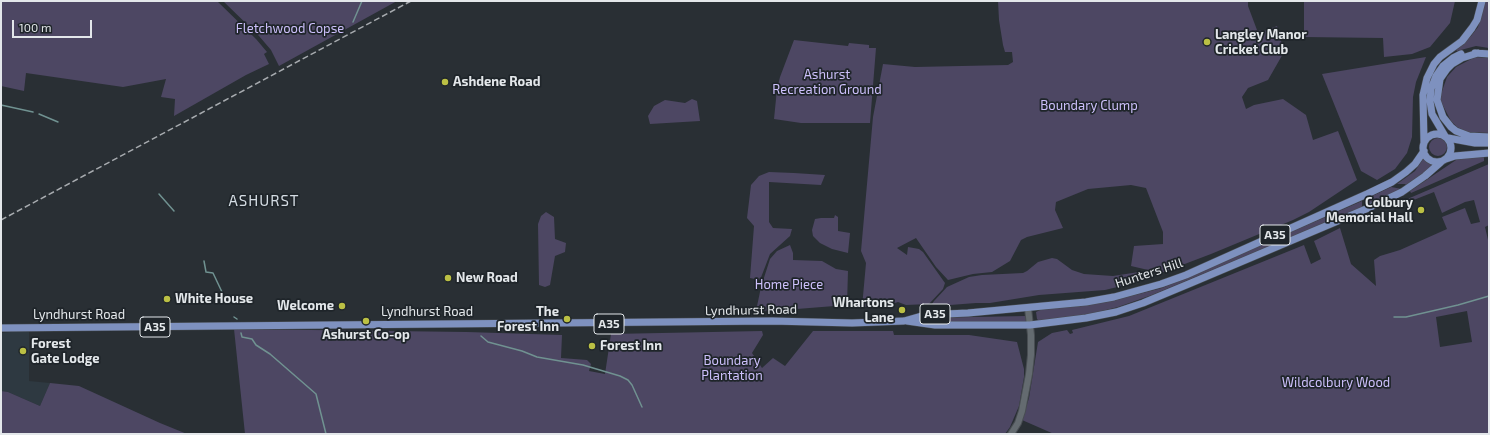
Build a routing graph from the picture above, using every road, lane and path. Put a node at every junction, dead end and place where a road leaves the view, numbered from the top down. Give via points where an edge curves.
1 (1482, 1) edge
2 (1478, 53) junction
3 (1489, 54) edge
4 (1446, 137) junction
5 (1489, 137) edge
6 (1424, 143) junction
7 (1489, 143) edge
8 (1424, 151) junction
9 (1489, 153) edge
10 (1443, 161) junction
11 (1028, 308) junction
12 (904, 321) junction
13 (852, 322) joint
14 (1030, 325) junction
15 (1, 328) edge
16 (1011, 434) edge

1 - 6 main road via 1472,28 1462,41 1440,57 1427,78 1423,95
2 - 3 main road
2 - 4 main road via 1453,58 1443,66 1431,89 1430,106
2 - 5 main road via 1462,58 1447,69 1440,79 1437,100 1442,117 1456,131 1469,136
4 - 6 main road via 1433,134
4 - 7 main road
4 - 10 main road via 1452,149
6 - 8 main road
8 - 10 main road via 1428,159
8 - 11 main road, Hunters Hill / A35 via 1406,172 1368,194 1186,275 1114,297
9 - 10 main road via 1455,156
10 - 14 main road, Hunters Hill / A35 via 1402,192 1143,303 1086,318
11 - 12 main road, Hunters Hill / A35 via 925,315
11 - 14 street
12 - 13 main road, Hunters Hill / A35
12 - 14 main road, Hunters Hill / A35 via 934,325
13 - 15 main road, Lyndhurst Road / A35
14 - 16 street via 1029,374 1022,411

